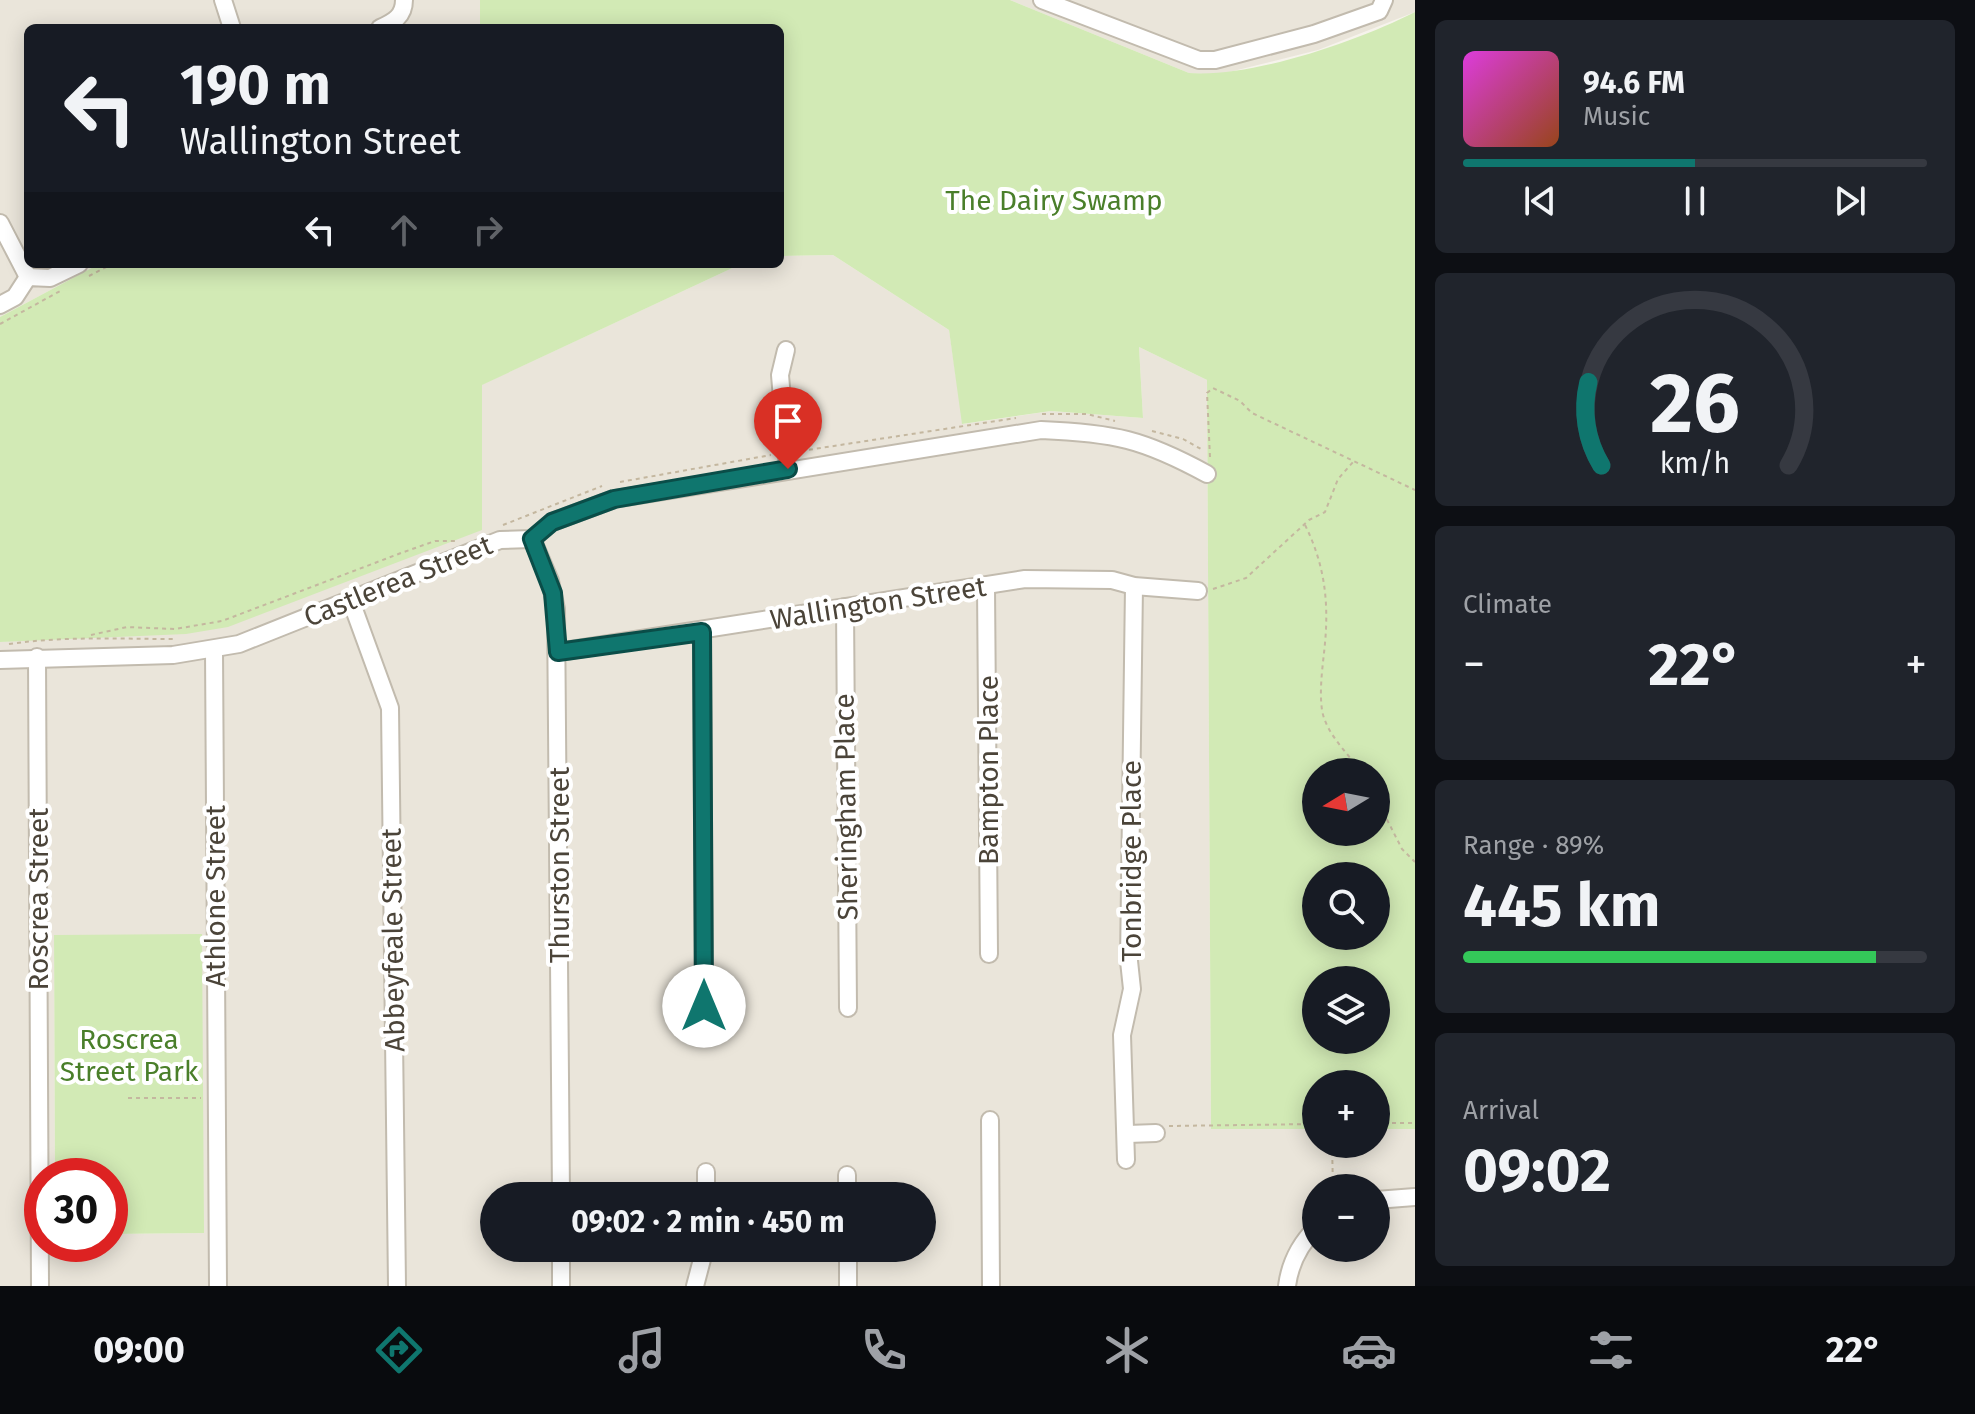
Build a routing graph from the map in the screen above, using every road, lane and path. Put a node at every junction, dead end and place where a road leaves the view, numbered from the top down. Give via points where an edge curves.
1 (223, 0) edge
2 (404, 0) edge
3 (1042, 0) edge
4 (1384, 0) edge
5 (231, 24) edge
6 (389, 24) edge
7 (0, 223) edge
8 (79, 272) edge
9 (28, 277) junction
10 (68, 287) dead end
11 (0, 305) edge
12 (0, 324) edge
13 (786, 350) dead end
14 (1354, 461) junction
15 (788, 469) junction
16 (1207, 474) joint
17 (1415, 490) edge
18 (525, 516) dead end
19 (1305, 525) junction
20 (499, 526) dead end
21 (532, 539) junction
22 (449, 546) dead end
23 (1134, 586) junction
24 (986, 587) junction
25 (1198, 591) joint
26 (351, 601) junction
27 (845, 607) junction
28 (702, 632) junction
29 (90, 635) junction
30 (186, 639) dead end
31 (0, 645) edge
32 (214, 650) junction
33 (558, 652) junction
34 (37, 657) junction
35 (0, 660) edge
36 (1350, 758) edge
37 (1390, 825) edge
38 (1415, 862) edge
39 (989, 954) dead end
40 (704, 1006) dead end
41 (848, 1008) dead end
42 (128, 1098) dead end
43 (206, 1098) dead end
44 (990, 1120) dead end
45 (1390, 1123) edge
46 (1415, 1123) edge
47 (1302, 1124) edge
48 (1156, 1133) joint
49 (1128, 1134) junction
50 (1126, 1160) dead end
51 (706, 1172) dead end
52 (847, 1175) dead end
53 (561, 1182) edge
54 (706, 1182) edge
55 (847, 1182) edge
56 (1415, 1197) edge
57 (1390, 1199) edge
58 (1302, 1244) edge
59 (561, 1262) edge
60 (701, 1262) edge
61 (848, 1262) edge
62 (40, 1286) edge
63 (218, 1286) edge
64 (397, 1286) edge
65 (561, 1286) edge
66 (695, 1286) edge
67 (848, 1286) edge
68 (991, 1286) edge
69 (1287, 1286) edge

1 - 5 street
2 - 6 street via 404,8
3 - 4 street via 1199,60 1215,60 1379,11
7 - 9 street
8 - 9 street
9 - 11 street via 15,297
10 - 12 path
13 - 15 street via 780,375
14 - 16 path via 1252,413 1213,388 1207,393
14 - 17 path
14 - 19 path via 1338,479 1325,512
15 - 16 street, Castlerea Street via 1041,430 1104,432 1159,448
15 - 21 street, Castlerea Street via 614,499 552,522
18 - 20 path
19 - 25 path via 1246,578
19 - 36 path via 1319,558 1328,607 1322,712
21 - 26 street, Castlerea Street via 500,540
21 - 33 street, Thurston Street via 553,593
22 - 29 path via 460,541 435,541 222,621 175,629 127,627
23 - 24 street, Wallington Street via 1112,580 1025,579
23 - 25 street, Wallington Street
23 - 49 street, Tonbridge Place via 1132,989 1122,1035
24 - 27 street, Wallington Street
24 - 39 street, Bampton Place
26 - 32 street, Castlerea Street
26 - 64 street, Abbeyfeale Street via 390,708
27 - 28 street, Wallington Street
27 - 41 street, Sheringham Place
28 - 33 street, Wallington Street
28 - 40 street
29 - 30 path
29 - 31 path
32 - 34 street, Castlerea Street
32 - 63 street, Athlone Street
33 - 53 street, Thurston Street
34 - 35 street, Castlerea Street
34 - 62 street, Roscrea Street
37 - 38 path
42 - 43 path
44 - 68 street
45 - 46 path
47 - 48 path via 1156,1126
48 - 49 street
49 - 50 street, Tonbridge Place
51 - 54 street
52 - 55 street
56 - 57 street
58 - 69 street
59 - 65 street
60 - 66 street
61 - 67 street

